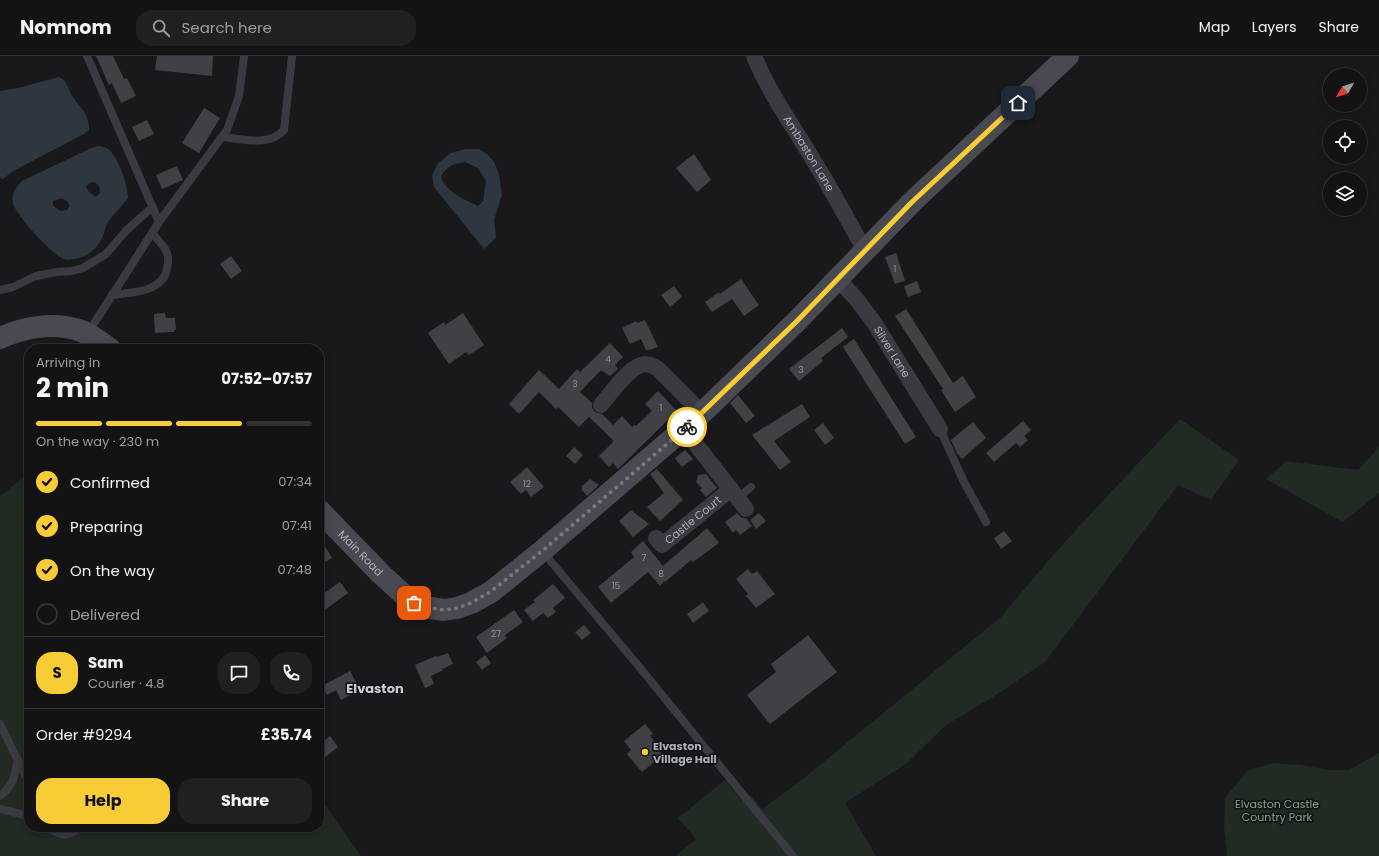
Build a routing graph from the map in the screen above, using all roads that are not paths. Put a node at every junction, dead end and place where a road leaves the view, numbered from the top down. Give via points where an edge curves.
1 (87, 56) edge
2 (244, 56) edge
3 (292, 56) edge
4 (754, 56) edge
5 (1068, 56) edge
6 (223, 137) junction
7 (153, 207) junction
8 (159, 222) junction
9 (152, 232) junction
10 (865, 252) junction
11 (838, 279) junction
12 (0, 290) edge
13 (112, 295) junction
14 (88, 334) junction
15 (0, 338) edge
16 (103, 344) edge
17 (601, 405) dead end
18 (702, 413) junction
19 (684, 429) junction
20 (940, 429) joint
21 (751, 487) dead end
22 (738, 499) junction
23 (324, 515) edge
24 (986, 522) dead end
25 (656, 538) dead end
26 (542, 551) junction
27 (0, 724) edge
28 (18, 760) junction
29 (24, 773) edge
30 (0, 796) edge
31 (0, 809) edge
32 (24, 815) edge
33 (55, 832) edge
34 (74, 832) edge
35 (793, 856) edge

1 - 7 lane
2 - 6 lane via 239,96
3 - 6 lane via 284,130 280,135 260,141
4 - 10 street, Ambaston Lane via 781,110 818,167
5 - 10 main road, Main Road via 912,202
6 - 8 lane
7 - 8 lane
7 - 12 lane via 125,232 106,254 82,268 36,276
8 - 9 lane
9 - 13 lane
9 - 13 lane via 167,252 166,274 159,284 150,288
10 - 11 main road, Main Road
11 - 18 main road, Main Road
11 - 20 street, Silver Lane via 875,324
13 - 14 lane
14 - 15 main road via 66,327 32,327
14 - 16 main road
17 - 18 street via 635,368 648,364 657,368
18 - 19 main road, Main Road
19 - 22 street, Castle Court
19 - 26 main road, Main Road
20 - 24 lane
21 - 22 lane
22 - 25 street, Castle Court via 662,545
23 - 26 main road, Main Road via 404,595 414,603 430,608 444,610 471,603 490,592
26 - 35 lane
27 - 28 lane
28 - 29 lane
28 - 30 lane via 12,782
31 - 32 lane
33 - 34 lane via 64,835

